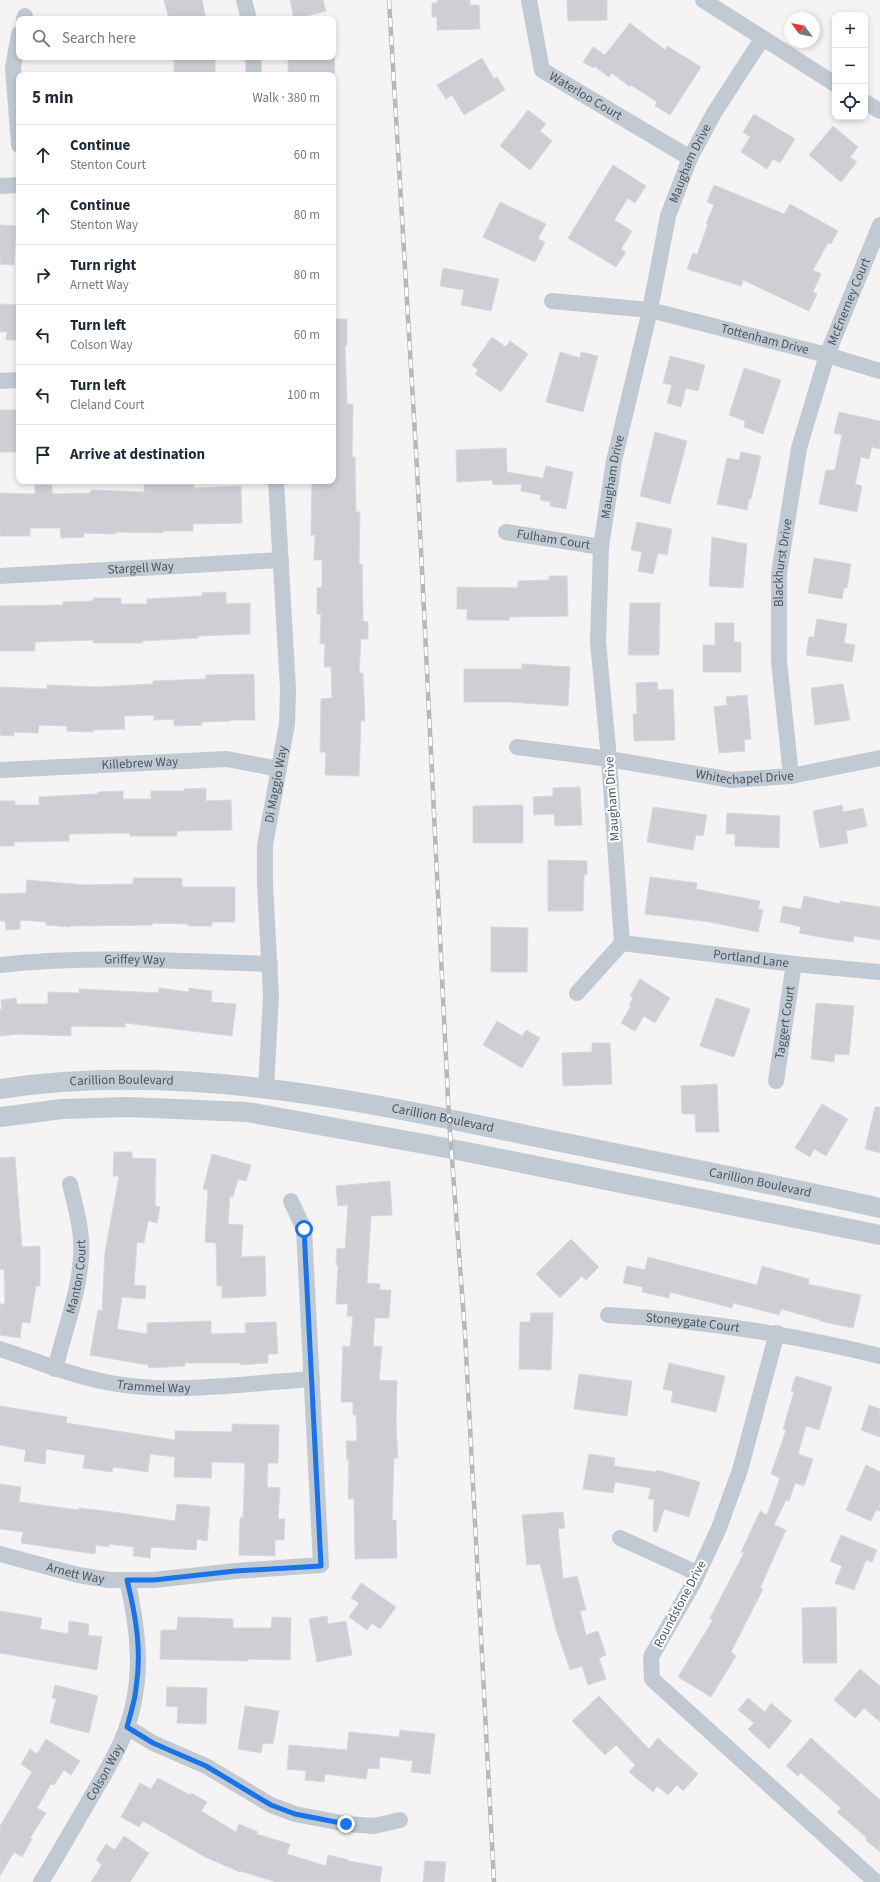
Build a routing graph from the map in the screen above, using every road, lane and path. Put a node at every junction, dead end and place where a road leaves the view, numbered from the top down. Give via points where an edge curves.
1 (244, 0) edge
2 (529, 0) edge
3 (703, 0) edge
4 (248, 16) edge
5 (762, 39) junction
6 (16, 51) edge
7 (253, 60) edge
8 (254, 72) edge
9 (832, 82) edge
10 (868, 104) edge
11 (16, 106) edge
12 (880, 111) edge
13 (690, 158) junction
14 (16, 185) edge
15 (0, 186) edge
16 (880, 225) edge
17 (552, 301) dead end
18 (650, 310) junction
19 (827, 355) junction
20 (880, 370) edge
21 (16, 380) edge
22 (0, 381) edge
23 (276, 484) edge
24 (506, 532) dead end
25 (601, 547) junction
26 (281, 560) junction
27 (0, 576) edge
28 (517, 747) dead end
29 (880, 758) edge
30 (609, 759) junction
31 (279, 769) junction
32 (0, 770) edge
33 (791, 776) junction
34 (622, 942) junction
35 (270, 964) junction
36 (794, 964) junction
37 (0, 965) edge
38 (880, 972) edge
39 (577, 993) dead end
40 (776, 1081) dead end
41 (266, 1088) junction
42 (0, 1089) edge
43 (0, 1117) edge
44 (70, 1184) dead end
45 (291, 1201) dead end
46 (880, 1208) edge
47 (880, 1235) edge
48 (608, 1315) dead end
49 (777, 1333) junction
50 (0, 1349) edge
51 (880, 1356) edge
52 (55, 1368) junction
53 (312, 1379) junction
54 (620, 1538) dead end
55 (0, 1554) edge
56 (697, 1573) junction
57 (127, 1580) junction
58 (127, 1727) junction
59 (400, 1820) dead end
60 (41, 1882) edge
61 (876, 1882) edge

1 - 4 street
2 - 13 street, Waterloo Court via 542,70
3 - 5 street
5 - 9 street
5 - 13 street, Maugham Drive via 714,113
6 - 11 street via 13,68
7 - 8 street
10 - 12 street
13 - 18 street, Maugham Drive via 668,216
14 - 15 street
16 - 19 street, McEnerney Court
17 - 18 street, Tottenham Drive
18 - 19 street, Tottenham Drive
18 - 25 street, Maugham Drive via 614,461
19 - 20 street, Tottenham Drive
19 - 33 street, Blackhurst Drive via 799,448 779,573 779,660
21 - 22 street
23 - 26 street, Di Maggio Way
24 - 25 street, Fulham Court
25 - 30 street, Maugham Drive via 598,642
26 - 27 street, Stargell Way
26 - 31 street, Di Maggio Way via 288,689 287,724
28 - 30 street, Whitechapel Drive
29 - 33 street, Whitechapel Drive
30 - 33 street, Whitechapel Drive via 732,780
30 - 34 street, Maugham Drive
31 - 32 street, Killebrew Way via 227,759
31 - 35 street, Di Maggio Way via 265,845 264,885
34 - 36 street, Portland Lane
34 - 39 street
35 - 37 street, Griffey Way via 122,958
35 - 41 street, Di Maggio Way via 271,996
36 - 38 street, Portland Lane
36 - 40 street, Taggert Court
41 - 42 street, Carillion Boulevard via 182,1080 130,1079
41 - 46 street, Carillion Boulevard via 341,1099 449,1120
43 - 47 street, Carillion Boulevard via 62,1109 128,1107 247,1112 459,1151
44 - 52 street, Manton Court via 79,1221 81,1258 78,1283
45 - 53 street via 304,1229
48 - 49 street, Stoneygate Court via 704,1323
49 - 51 street, Stoneygate Court
49 - 56 street, Roundstone Drive via 740,1470 719,1528
50 - 52 street, Trammel Way
52 - 53 street, Trammel Way via 112,1384 161,1388
53 - 57 street, Arnett Way via 321,1566
54 - 56 street
55 - 57 street, Arnett Way via 78,1575
56 - 61 street, Roundstone Drive via 651,1657 652,1679
57 - 58 street, Colson Way via 135,1614 139,1652 136,1690
58 - 59 street via 153,1743 206,1766 271,1805 295,1814 346,1824 374,1826
58 - 60 street, Colson Way via 111,1762

